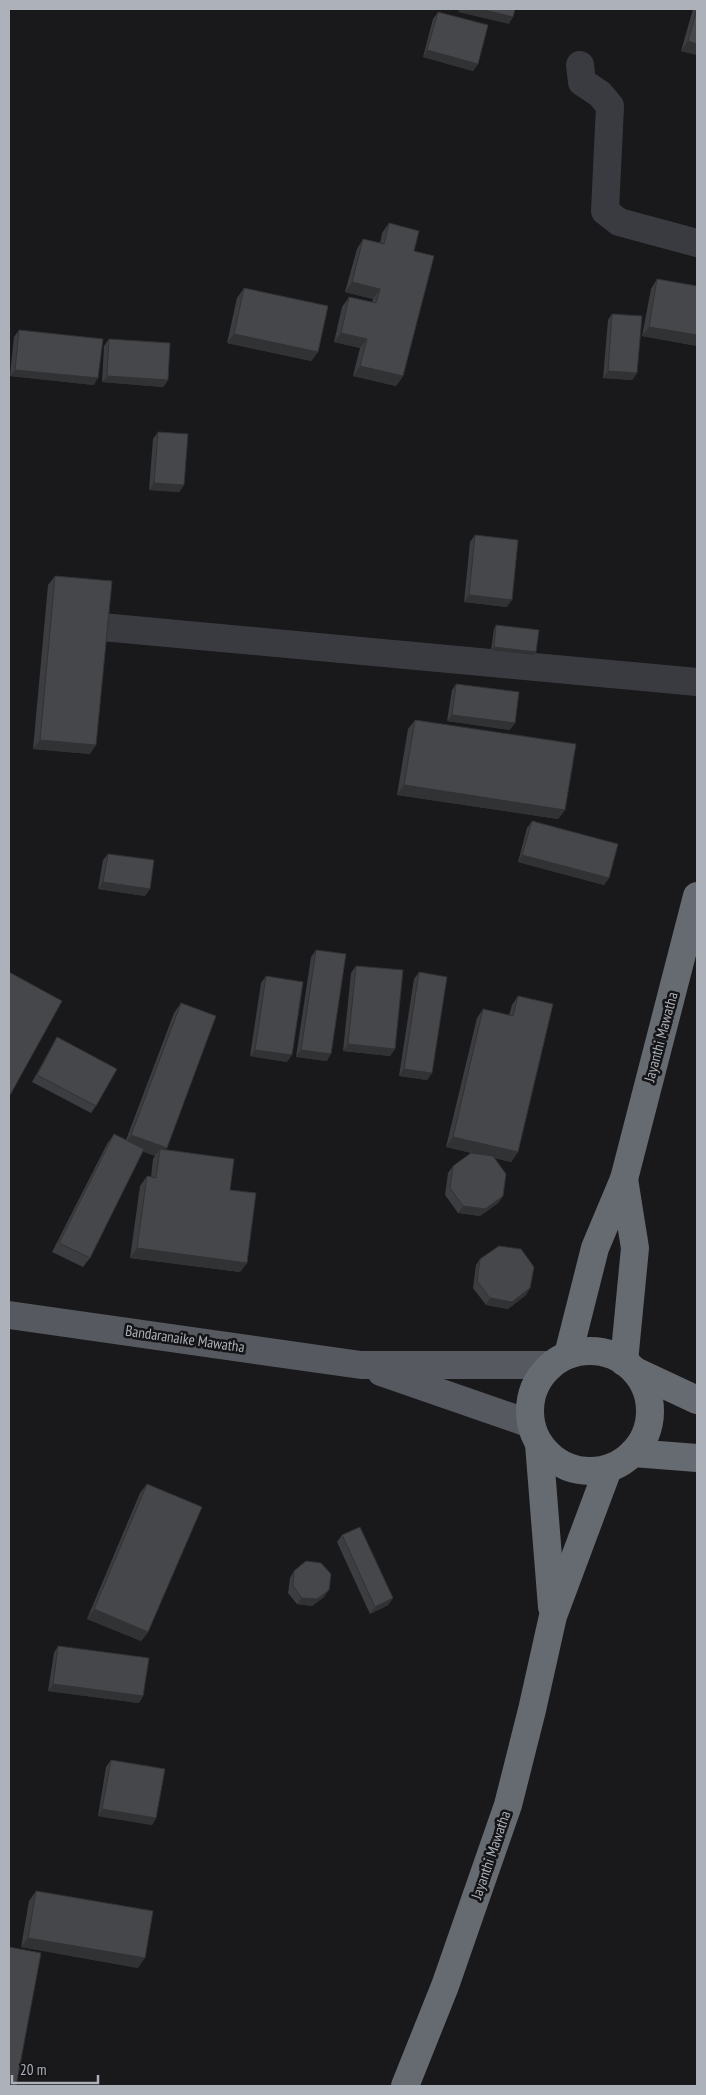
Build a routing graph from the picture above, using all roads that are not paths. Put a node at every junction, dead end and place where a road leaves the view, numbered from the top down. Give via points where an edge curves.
1 (580, 65) dead end
2 (697, 243) edge
3 (102, 627) edge
4 (697, 682) edge
5 (697, 896) edge
6 (624, 1179) junction
7 (9, 1315) edge
8 (560, 1360) junction
9 (361, 1365) junction
10 (630, 1366) junction
11 (697, 1400) edge
12 (535, 1434) junction
13 (633, 1453) junction
14 (697, 1458) edge
15 (608, 1469) junction
16 (553, 1616) junction
17 (405, 2086) edge

1 - 2 street via 582,82 600,94 610,106 605,211 619,222
3 - 4 street
5 - 6 highway, Jayanthi Mawatha
6 - 8 highway, Jayanthi Mawatha via 595,1248
6 - 10 highway, Jayanthi Mawatha via 635,1248
7 - 9 main road, Bandaranaike Mawatha
8 - 9 main road, Bandaranaike Mawatha
8 - 10 highway via 587,1351 607,1354
8 - 12 highway via 540,1376 533,1392 529,1408
9 - 12 main road, Bandaranaike Mawatha
10 - 11 highway
10 - 13 highway via 647,1390 650,1412 646,1434
12 - 15 highway via 552,1459 569,1468 588,1471
12 - 16 highway, Jayanthi Mawatha
13 - 14 highway
13 - 15 highway
15 - 16 highway, Jayanthi Mawatha
16 - 17 highway, Jayanthi Mawatha via 508,1805 445,1986

